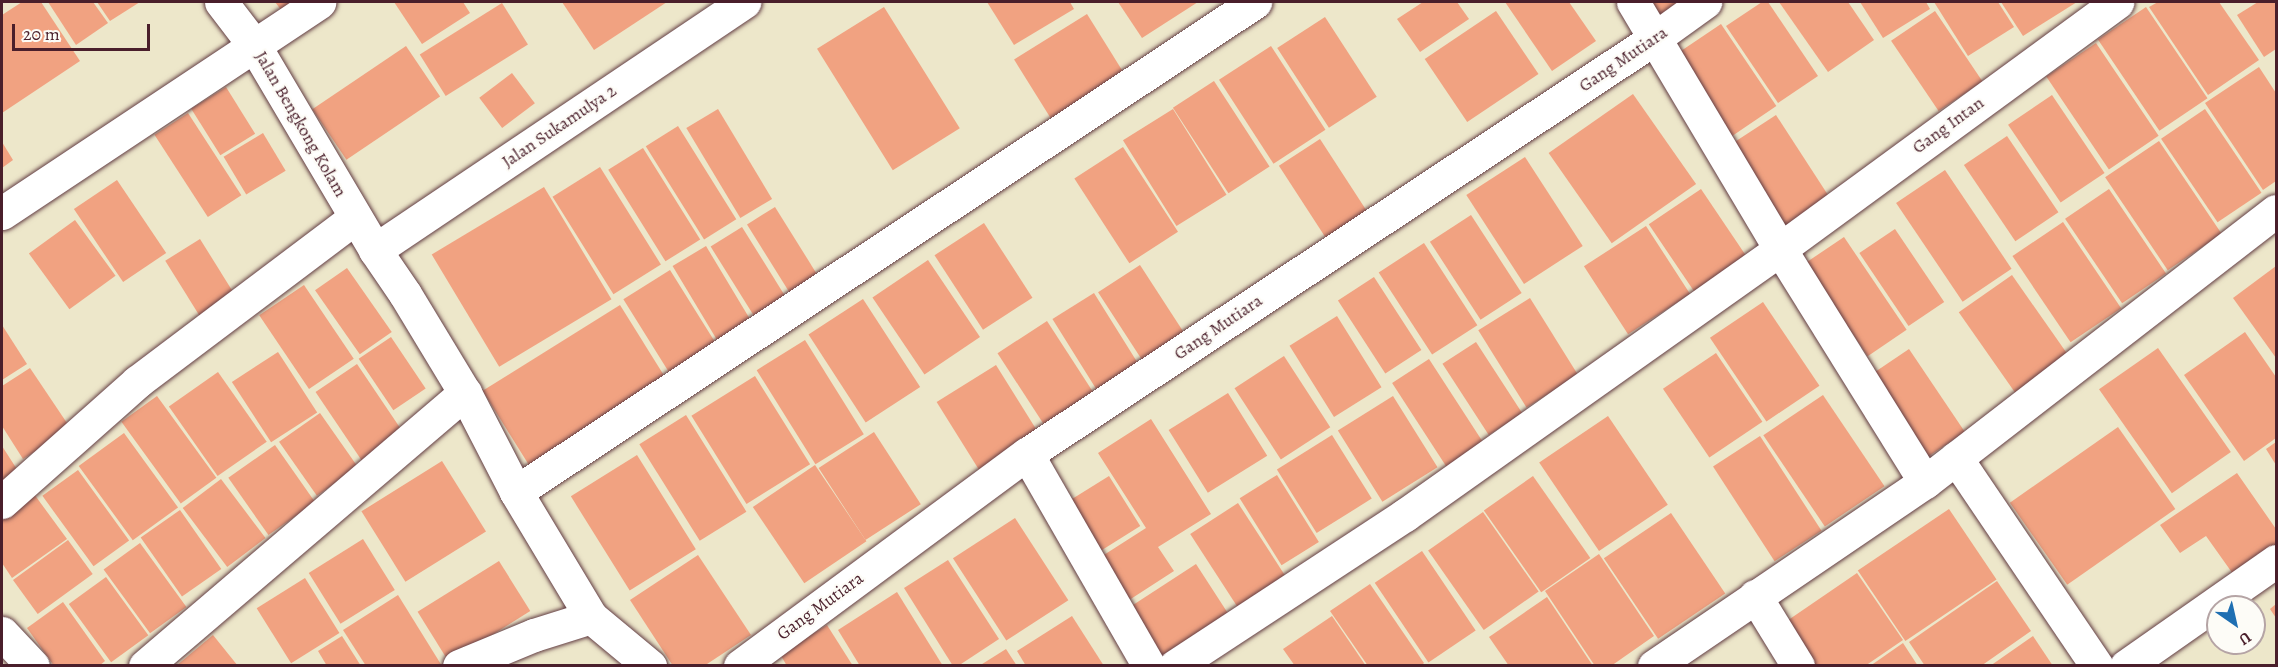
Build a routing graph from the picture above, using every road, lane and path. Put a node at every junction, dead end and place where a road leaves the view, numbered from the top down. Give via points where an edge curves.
1 (221, 2) edge
2 (319, 2) edge
3 (744, 2) edge
4 (1255, 2) edge
5 (1633, 2) edge
6 (1705, 2) edge
7 (2117, 2) edge
8 (1655, 38) junction
9 (254, 45) junction
10 (2277, 211) edge
11 (2, 213) edge
12 (355, 218) junction
13 (1780, 249) junction
14 (375, 250) junction
15 (465, 393) junction
16 (1027, 454) junction
17 (1956, 458) junction
18 (1925, 482) junction
19 (516, 492) junction
20 (2, 502) edge
21 (2277, 561) edge
22 (1755, 596) junction
23 (591, 617) junction
24 (2, 633) edge
25 (33, 666) edge
26 (145, 666) edge
27 (459, 666) edge
28 (650, 666) edge
29 (740, 666) edge
30 (1149, 666) edge
31 (1175, 666) edge
32 (1654, 666) edge
33 (1798, 666) edge
34 (2097, 666) edge
35 (2126, 666) edge

1 - 9 street, Jalan Bengkong Kolam
2 - 9 street
3 - 14 street, Jalan Sukamulya 2
4 - 19 street
5 - 8 street
6 - 8 street, Gang Mutiara
7 - 13 street, Gang Intan
8 - 13 street
8 - 16 street, Gang Mutiara
9 - 11 street
9 - 12 street, Jalan Bengkong Kolam
10 - 17 street
12 - 14 street, Jalan Bengkong Kolam
12 - 20 street via 137,382
13 - 18 street
13 - 31 street, Gang Intan via 1405,515
14 - 15 street, Jalan Bengkong Kolam
15 - 19 street, Jalan Bengkong Kolam
15 - 26 street
16 - 29 street, Gang Mutiara
16 - 30 street
17 - 18 street
17 - 34 street
18 - 22 street
19 - 23 street, Jalan Bengkong Kolam
21 - 35 street
22 - 32 street
22 - 33 street
23 - 27 street
23 - 28 street, Jalan Bengkong Kolam
24 - 25 street

